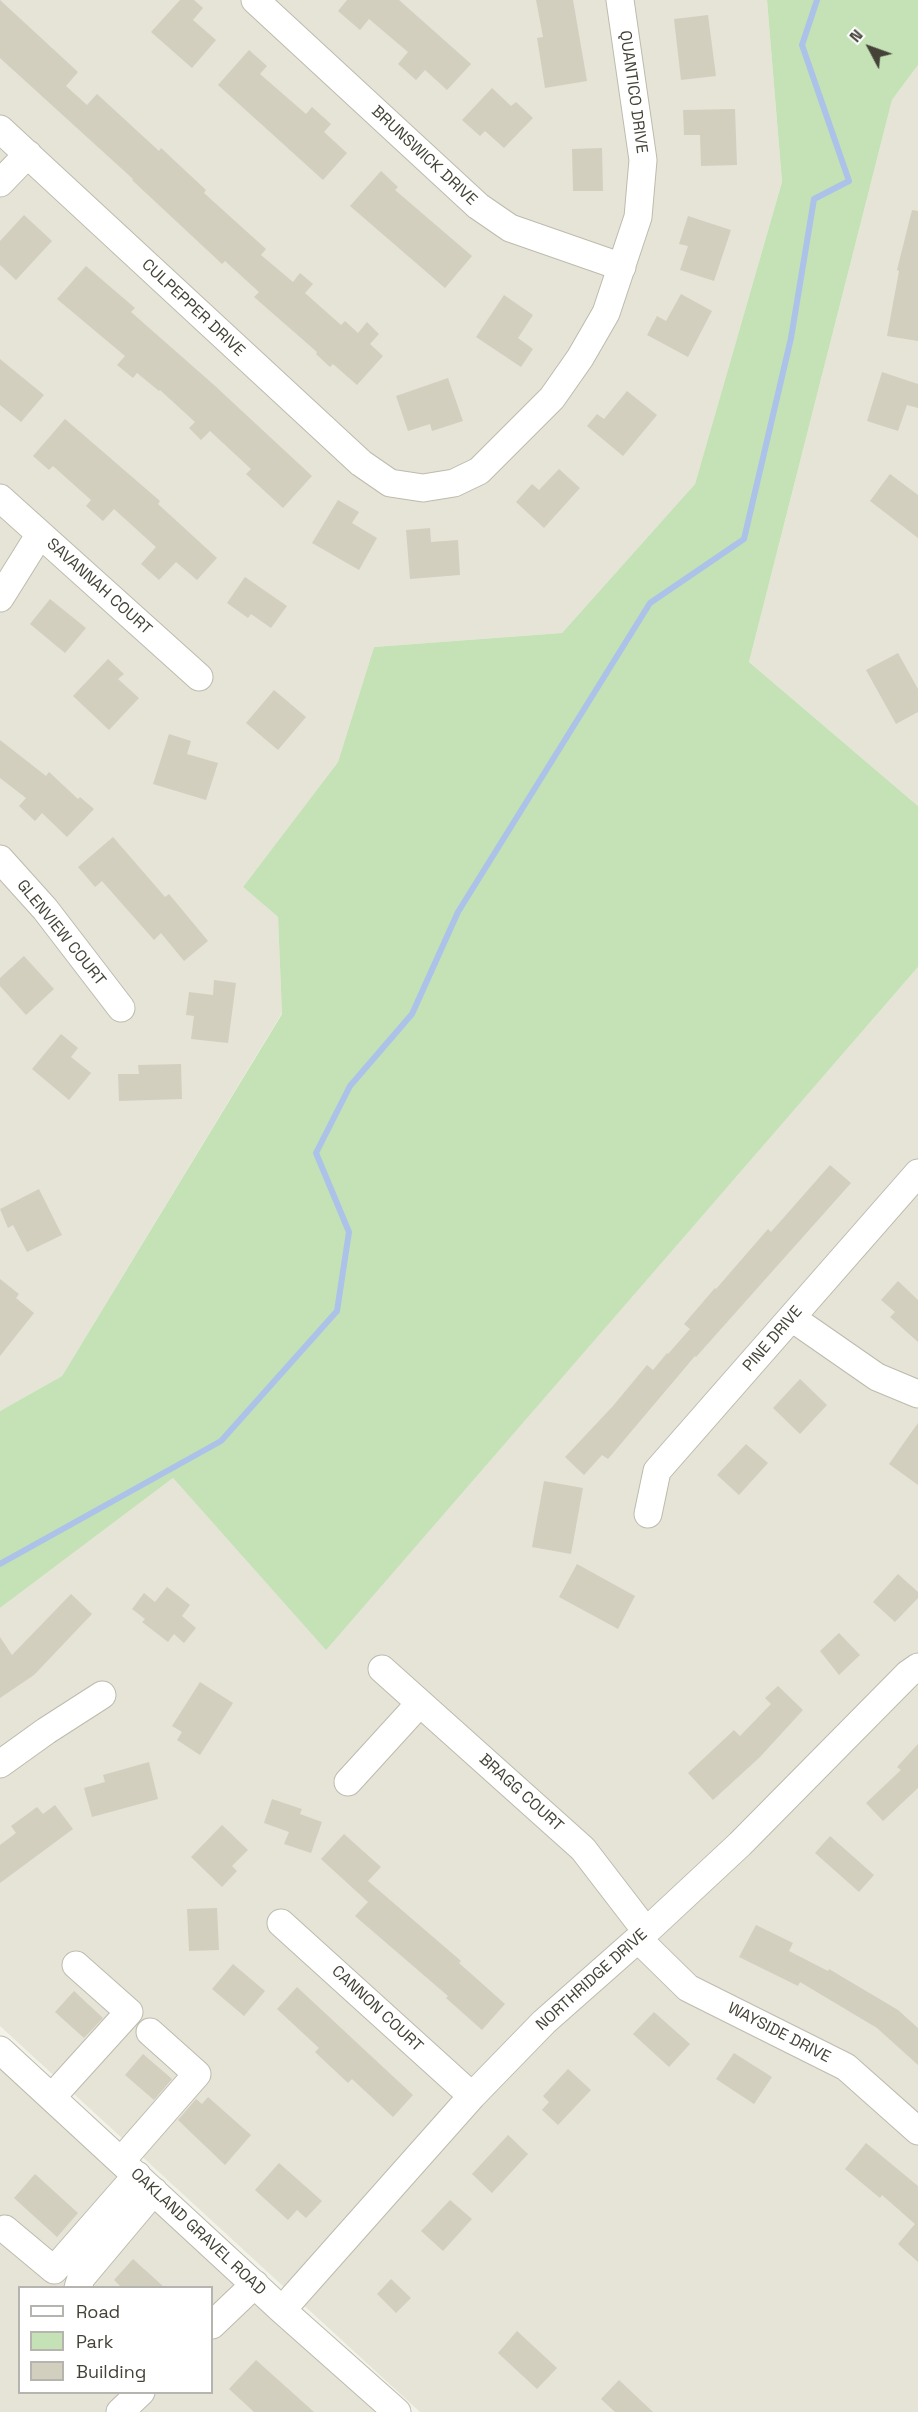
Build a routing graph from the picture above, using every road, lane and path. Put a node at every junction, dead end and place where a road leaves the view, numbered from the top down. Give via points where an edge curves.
1 (255, 0) edge
2 (620, 0) edge
3 (0, 129) edge
4 (28, 154) junction
5 (0, 183) edge
6 (622, 267) junction
7 (390, 483) joint
8 (0, 498) edge
9 (40, 534) junction
10 (0, 598) edge
11 (198, 677) dead end
12 (0, 859) edge
13 (121, 1008) dead end
14 (918, 1173) edge
15 (792, 1318) junction
16 (918, 1394) edge
17 (648, 1514) dead end
18 (918, 1667) edge
19 (382, 1669) dead end
20 (102, 1695) dead end
21 (420, 1703) junction
22 (0, 1764) edge
23 (348, 1782) dead end
24 (281, 1923) dead end
25 (642, 1935) junction
26 (76, 1965) dead end
27 (150, 2032) dead end
28 (0, 2050) edge
29 (472, 2096) junction
30 (52, 2097) junction
31 (918, 2130) edge
32 (137, 2176) junction
33 (6, 2229) dead end
34 (255, 2284) junction
35 (79, 2286) edge
36 (282, 2310) junction
37 (213, 2324) edge
38 (139, 2394) edge
39 (120, 2412) edge
40 (397, 2412) edge

1 - 6 street, BRUNSWICK DRIVE via 478,206 510,228
2 - 6 street, QUANTICO DRIVE via 643,160 638,217
3 - 4 street, CULPEPPER DRIVE
4 - 5 street
4 - 7 street, CULPEPPER DRIVE via 361,463
6 - 7 street, QUANTICO DRIVE via 606,313 575,366 552,398 479,471 454,483 423,488
8 - 9 street, SAVANNAH COURT
9 - 10 street
9 - 11 street, SAVANNAH COURT
12 - 13 street, GLENVIEW COURT via 45,909
14 - 15 street, PINE DRIVE
15 - 16 street via 876,1377
15 - 17 street, PINE DRIVE via 657,1471
18 - 25 street, NORTHRIDGE DRIVE
19 - 21 street, BRAGG COURT
20 - 22 street
21 - 23 street
21 - 25 street, BRAGG COURT via 582,1849
24 - 29 street, CANNON COURT
25 - 29 street, NORTHRIDGE DRIVE via 544,2022
25 - 31 street, WAYSIDE DRIVE via 688,1988 846,2067
26 - 30 street via 129,2012
27 - 32 street via 197,2074
28 - 30 street, OAKLAND GRAVEL ROAD
29 - 36 street, NORTHRIDGE DRIVE
30 - 32 street, OAKLAND GRAVEL ROAD
32 - 33 street via 54,2270
32 - 34 street, OAKLAND GRAVEL ROAD
32 - 35 street
34 - 36 street, OAKLAND GRAVEL ROAD
34 - 37 street
36 - 40 street, OAKLAND GRAVEL ROAD
38 - 39 street

